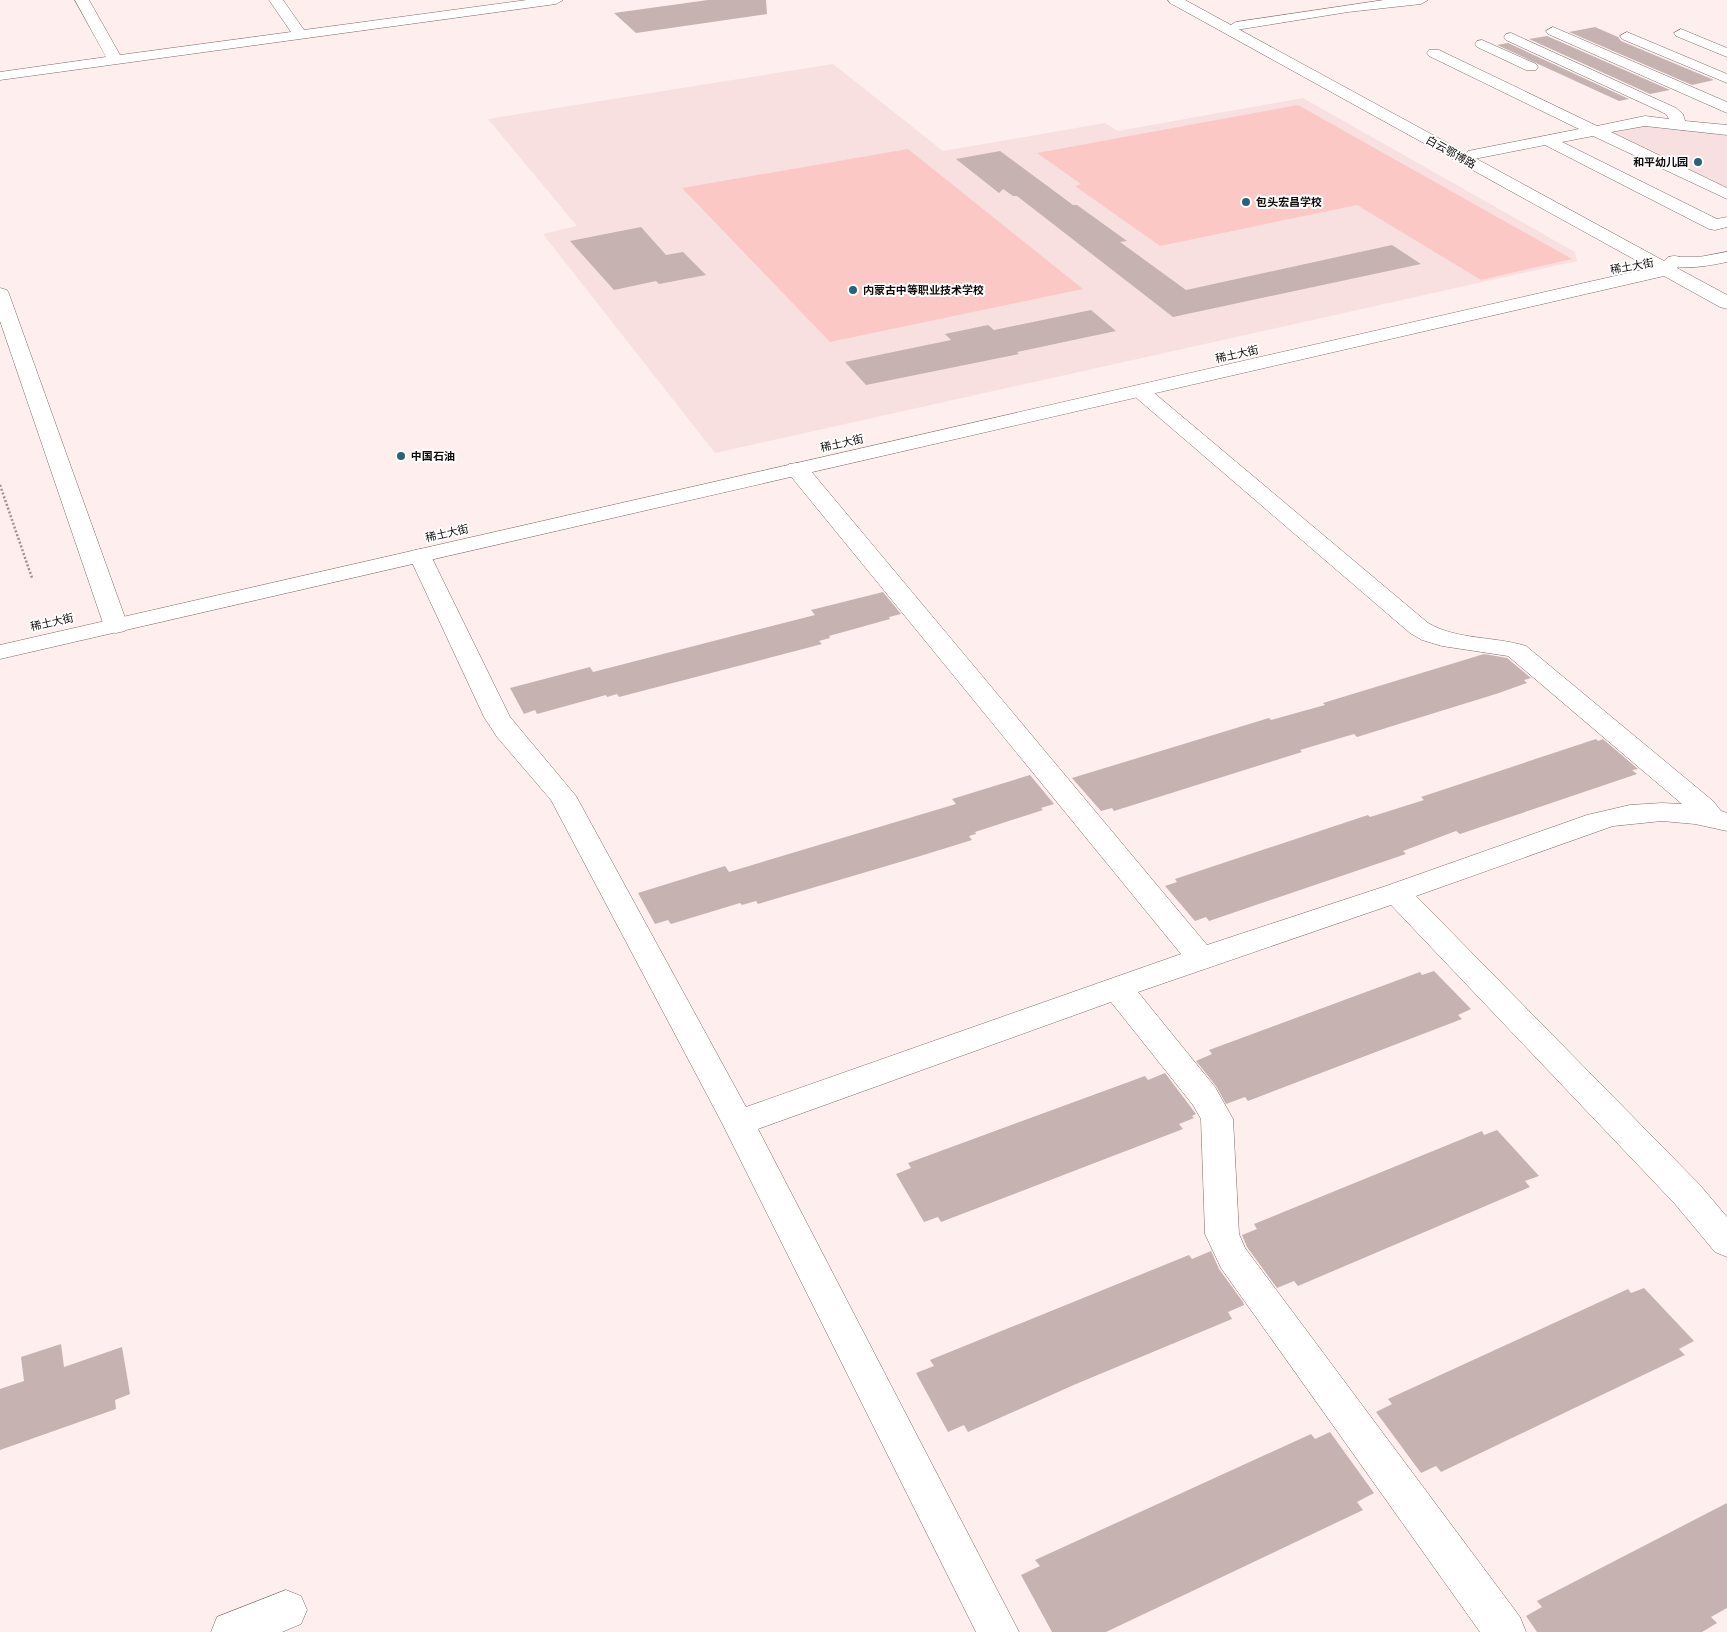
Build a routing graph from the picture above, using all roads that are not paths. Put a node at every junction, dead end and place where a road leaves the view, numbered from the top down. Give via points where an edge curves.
1 (82, 0) edge
2 (276, 0) edge
3 (556, 0) edge
4 (1175, 0) edge
5 (1188, 0) edge
6 (1421, 0) edge
7 (525, 2) edge
8 (1236, 26) junction
9 (1553, 31) dead end
10 (1681, 33) dead end
11 (300, 35) junction
12 (1627, 36) dead end
13 (1511, 37) dead end
14 (1482, 44) dead end
15 (1434, 53) dead end
16 (1727, 53) edge
17 (115, 60) junction
18 (1542, 72) dead end
19 (0, 76) edge
20 (1727, 79) edge
21 (1727, 108) edge
22 (1620, 109) dead end
23 (1645, 121) junction
24 (1678, 125) junction
25 (1727, 130) edge
26 (1596, 131) junction
27 (1547, 140) junction
28 (1474, 154) junction
29 (1727, 194) edge
30 (1727, 222) edge
31 (1727, 257) edge
32 (1663, 264) junction
33 (1727, 290) edge
34 (0, 294) edge
35 (1727, 303) edge
36 (1140, 390) junction
37 (796, 469) junction
38 (420, 556) junction
39 (113, 618) junction
40 (0, 634) edge
41 (0, 652) edge
42 (1719, 820) edge
43 (1396, 893) junction
44 (1201, 958) junction
45 (1117, 988) junction
46 (738, 1123) junction
47 (1727, 1242) edge
48 (286, 1610) dead end
49 (232, 1632) edge
50 (998, 1632) edge
51 (1505, 1632) edge

1 - 17 street
2 - 11 street
3 - 7 street
4 - 32 street, 白云鄂博路
5 - 8 street, 白云鄂博路
6 - 8 street
7 - 11 street
8 - 28 street, 白云鄂博路
9 - 21 street
10 - 16 street
11 - 17 street
12 - 20 street
13 - 24 street via 1675,114
14 - 18 street
15 - 26 street
17 - 19 street
22 - 23 street
23 - 24 street
23 - 26 street
24 - 25 street
26 - 27 street
26 - 29 street
27 - 28 street
27 - 30 street via 1715,225
28 - 32 street, 白云鄂博路
31 - 32 street
32 - 33 street, 白云鄂博路
32 - 35 street, 白云鄂博路
32 - 36 street, 稀土大街
32 - 39 street, 稀土大街
34 - 39 street
36 - 37 street, 稀土大街
36 - 42 street via 1419,628 1438,639 1506,646 1518,651
37 - 38 street, 稀土大街
37 - 44 street
38 - 39 street, 稀土大街
38 - 46 street via 497,717 562,796
39 - 40 street, 稀土大街
39 - 41 street, 稀土大街
42 - 43 street via 1647,811 1615,815
43 - 44 street
43 - 47 street via 1687,1194
44 - 45 street
45 - 46 street
45 - 51 street via 1204,1096 1217,1119 1222,1234 1233,1258
46 - 50 street
48 - 49 street

